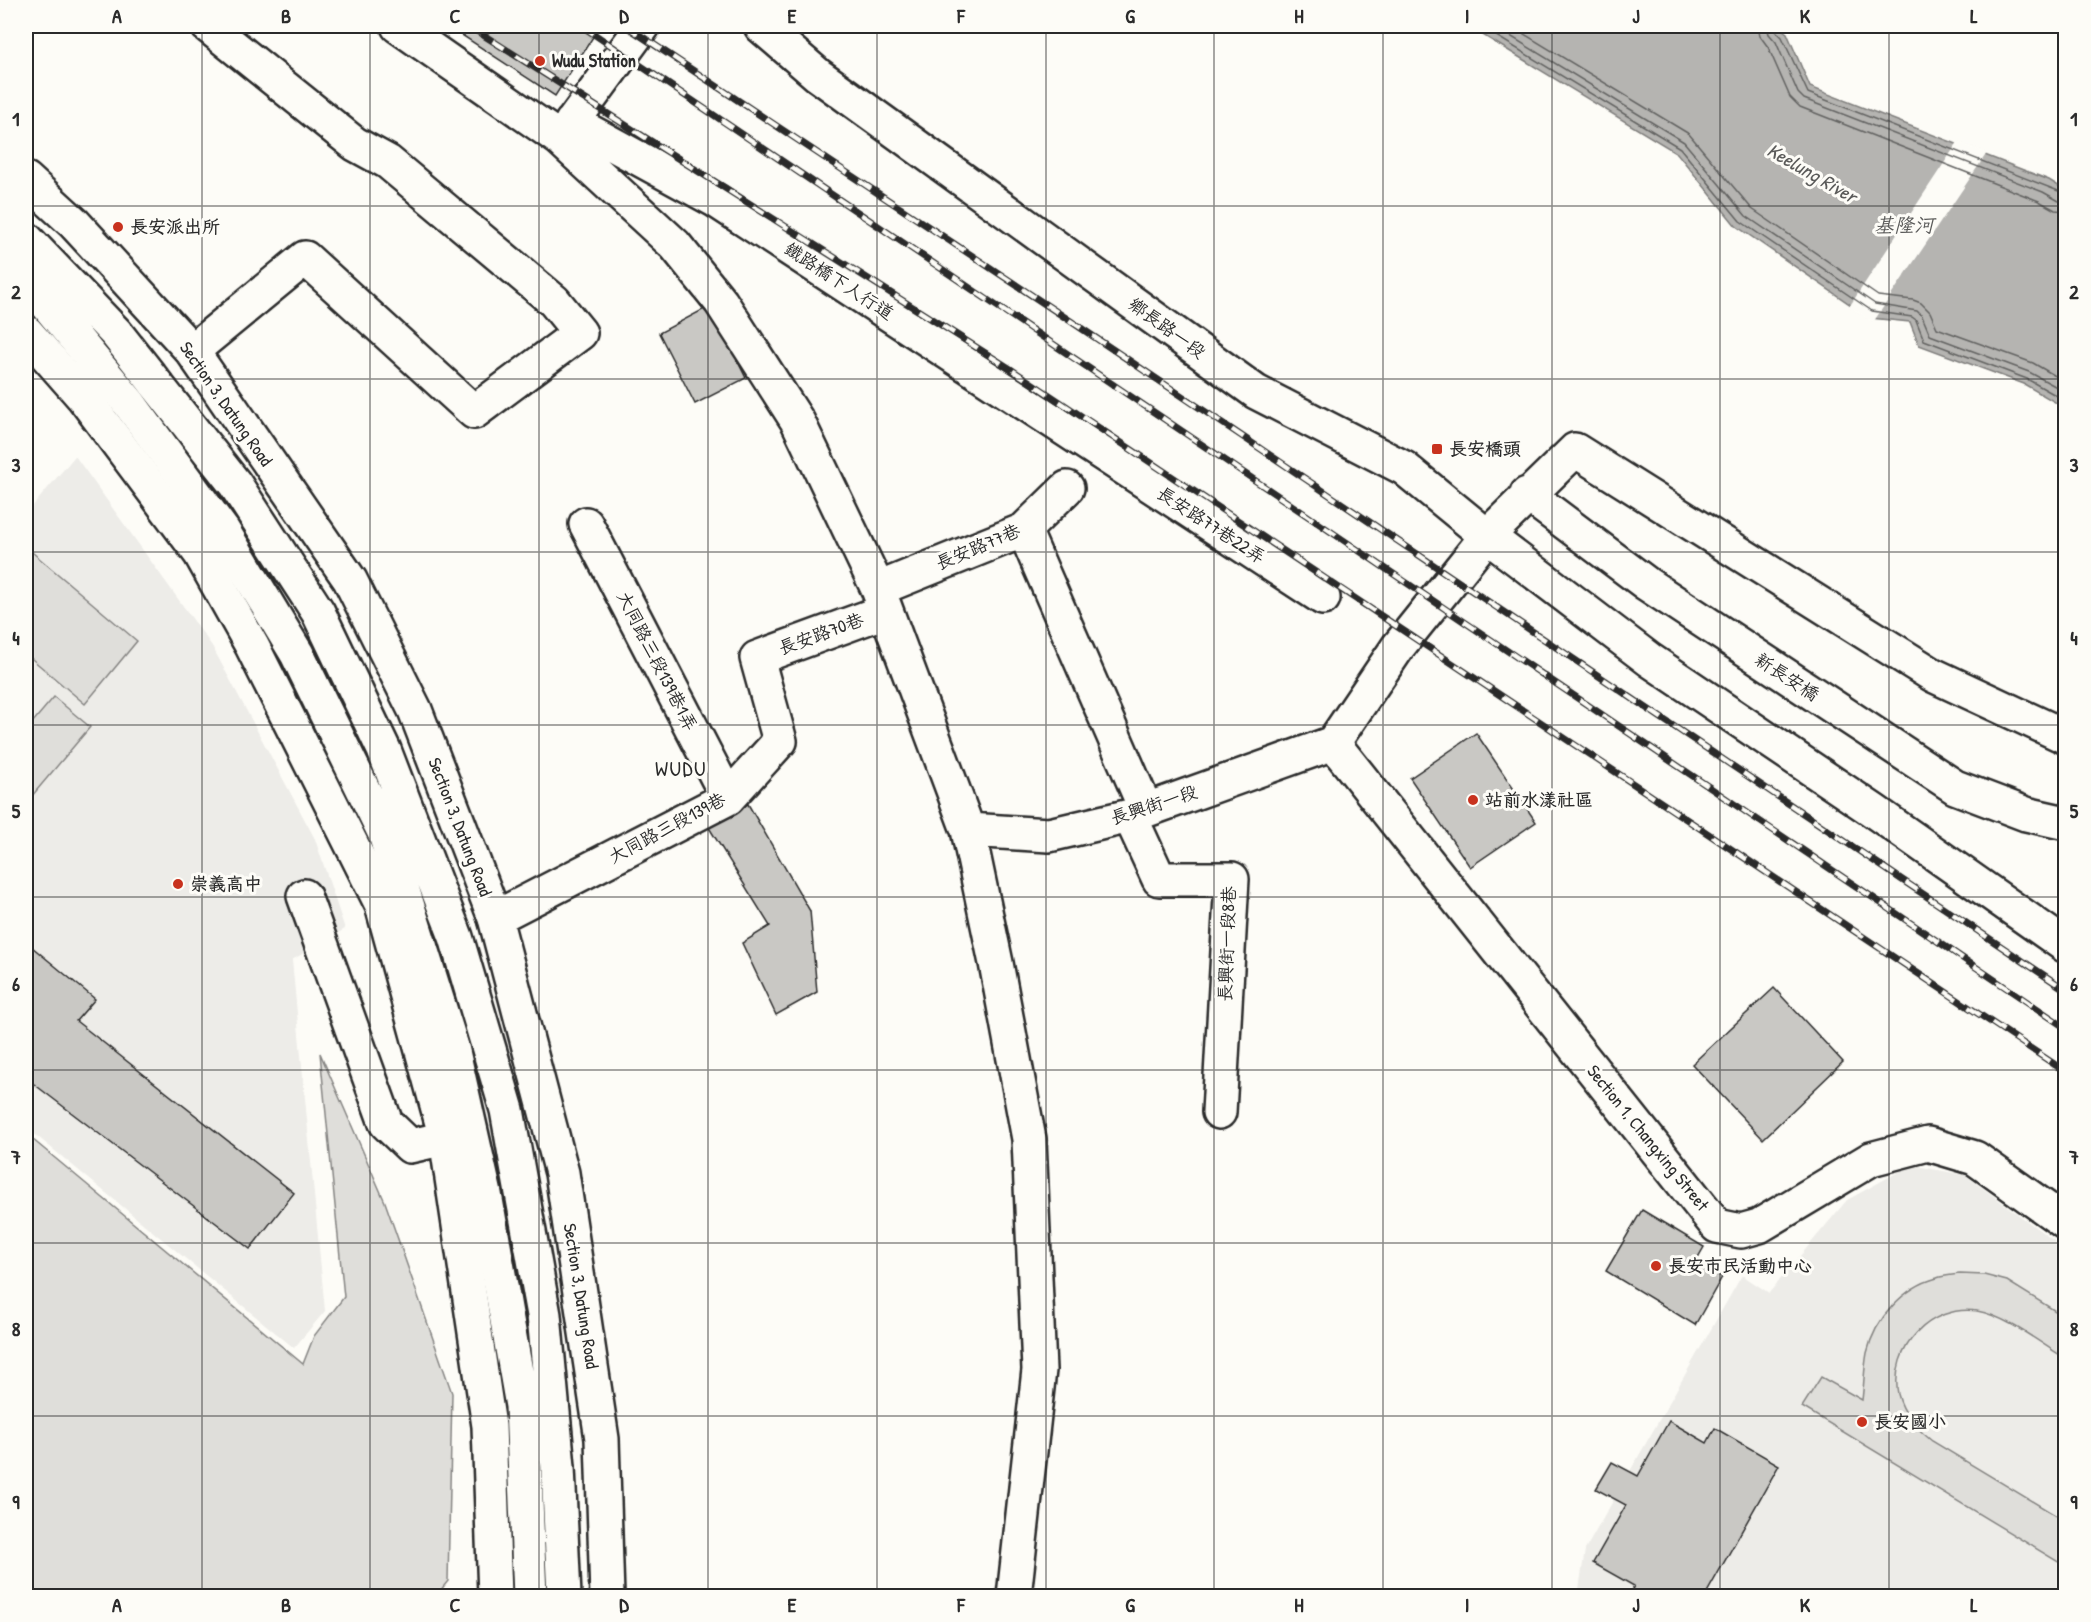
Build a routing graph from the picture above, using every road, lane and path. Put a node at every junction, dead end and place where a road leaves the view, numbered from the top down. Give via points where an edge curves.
1 (208, 26) edge
2 (398, 26) edge
3 (643, 26) edge
4 (761, 26) edge
5 (566, 131) junction
6 (26, 179) edge
7 (26, 239) edge
8 (26, 279) edge
9 (26, 332) edge
10 (192, 351) junction
11 (1099, 451) joint
12 (1067, 488) dead end
13 (1527, 494) junction
14 (586, 524) dead end
15 (1024, 530) junction
16 (1487, 536) junction
17 (1323, 598) dead end
18 (881, 600) junction
19 (758, 658) joint
20 (2066, 737) edge
21 (1333, 743) junction
22 (728, 798) junction
23 (1138, 813) junction
24 (2066, 823) edge
25 (968, 830) junction
26 (304, 896) dead end
27 (495, 918) junction
28 (2066, 946) edge
29 (1219, 1112) dead end
30 (446, 1138) junction
31 (2066, 1223) edge
32 (495, 1596) edge
33 (531, 1596) edge
34 (564, 1596) edge
35 (607, 1596) edge
36 (1014, 1596) edge

1 - 10 main road via 355,144 388,162 554,301 580,333 474,412 305,258
2 - 5 main road
3 - 5 main road
4 - 16 main road, 鄉長路一段 via 818,75 1256,392 1404,468
5 - 11 main road, 鐵路橋下人行道 via 715,200
5 - 18 main road via 675,246 721,302 798,422
6 - 10 main road, Section 3, Datung Road via 74,223
7 - 34 main road via 116,333 236,483 318,612 384,750 456,937 507,1110 544,1315 558,1467
8 - 33 main road via 129,403 223,531 297,654 385,834 452,1047 485,1194 522,1406
9 - 30 main road via 84,398 200,553 252,646 382,905
10 - 27 main road, Section 3, Datung Road via 350,580 415,710
11 - 17 main road, 長安路77巷22弄
12 - 15 main road, 長安路77巷
13 - 16 main road
13 - 20 main road via 1575,450 1933,675
13 - 24 main road, 新長安橋 via 1647,584 1955,787 2026,814
14 - 22 main road, 大同路三段139巷1弄
15 - 18 main road, 長安路77巷
15 - 23 main road
16 - 21 main road via 1398,647
16 - 28 main road, 鄉長路一段 via 1650,660
18 - 19 main road, 長安路70巷
18 - 25 main road
19 - 22 main road, 大同路三段139巷 via 780,741
21 - 23 main road, 長興街一段
21 - 31 main road, Section 1, Changxing Street via 1718,1226 1741,1231 1759,1226 1872,1159 1928,1144 1975,1158
22 - 27 main road, 大同路三段139巷
23 - 25 main road, 長興街一段 via 1049,835
23 - 29 main road, 長興街一段8巷 via 1159,879 1232,879
25 - 36 main road via 1029,1139 1039,1370
26 - 30 main road via 386,1123 410,1146
27 - 35 main road, Section 3, Datung Road via 562,1173 602,1439
30 - 32 main road via 489,1426

